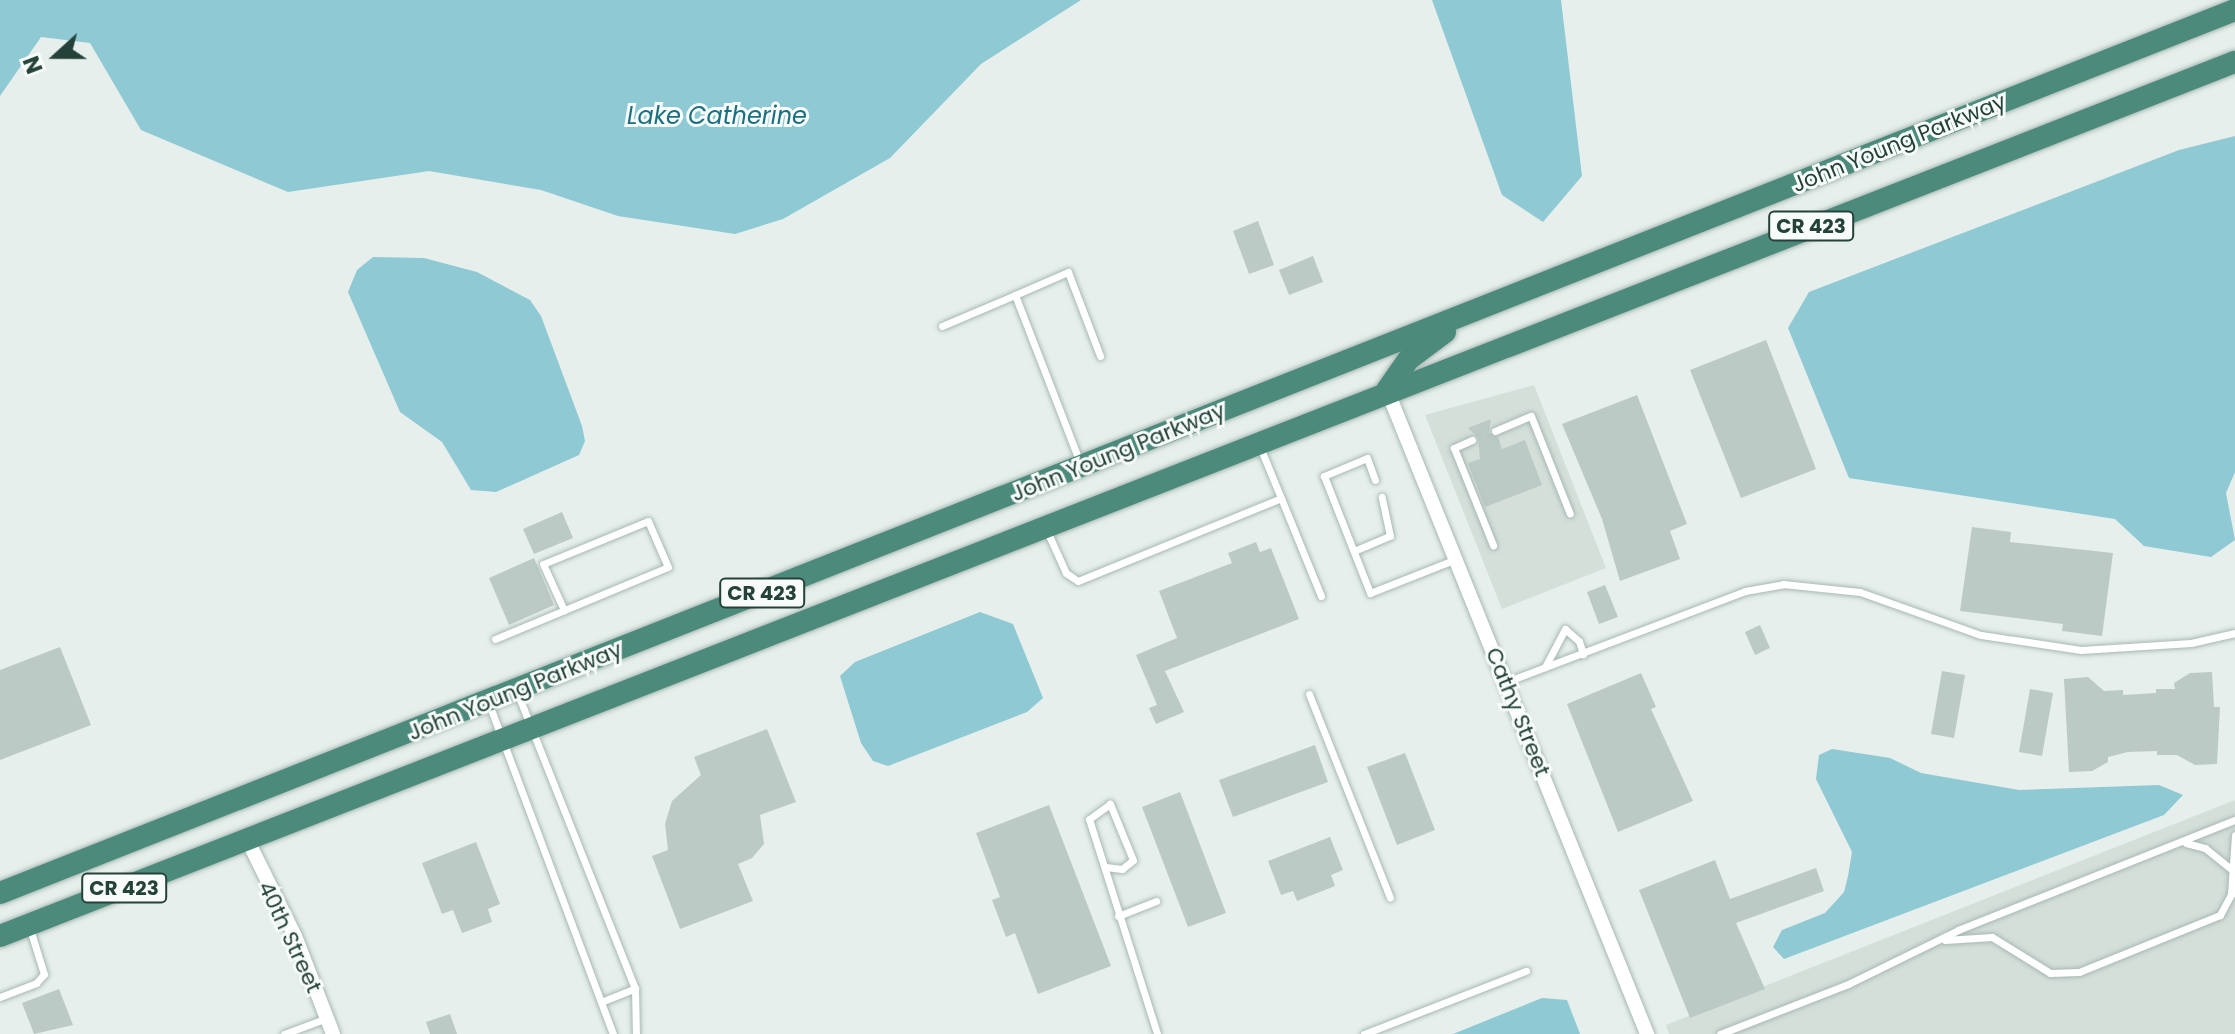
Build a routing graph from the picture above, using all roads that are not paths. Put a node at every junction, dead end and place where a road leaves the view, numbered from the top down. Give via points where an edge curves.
1 (2235, 10) edge
2 (2235, 62) edge
3 (1015, 295) junction
4 (1479, 309) junction
5 (942, 326) dead end
6 (1100, 356) dead end
7 (1387, 390) junction
8 (1495, 431) dead end
9 (1472, 440) dead end
10 (1258, 441) junction
11 (1082, 467) junction
12 (1375, 480) dead end
13 (1382, 497) dead end
14 (1281, 498) junction
15 (1570, 514) dead end
16 (1044, 525) junction
17 (1493, 545) dead end
18 (1354, 551) junction
19 (1456, 559) junction
20 (1321, 596) dead end
21 (564, 610) junction
22 (2235, 633) edge
23 (495, 639) dead end
24 (1583, 654) junction
25 (1545, 667) junction
26 (1506, 682) junction
27 (516, 690) junction
28 (1309, 694) dead end
29 (488, 702) junction
30 (532, 727) junction
31 (501, 740) junction
32 (2235, 820) edge
33 (2235, 835) edge
34 (247, 839) junction
35 (2179, 844) junction
36 (1106, 867) junction
37 (2230, 868) junction
38 (43, 876) junction
39 (0, 893) edge
40 (1390, 898) dead end
41 (1156, 901) dead end
42 (0, 909) edge
43 (1118, 916) junction
44 (28, 925) junction
45 (0, 936) edge
46 (1945, 940) junction
47 (1526, 971) dead end
48 (635, 988) junction
49 (0, 997) edge
50 (601, 1002) junction
51 (327, 1018) junction
52 (284, 1034) edge
53 (333, 1034) edge
54 (613, 1034) edge
55 (636, 1034) edge
56 (1157, 1034) edge
57 (1364, 1034) edge
58 (1647, 1034) edge
59 (1720, 1034) edge

1 - 4 highway, John Young Parkway / CR 423
2 - 7 highway, John Young Parkway / CR 423
3 - 5 lane
3 - 6 lane via 1068,272
3 - 11 lane
4 - 7 highway via 1409,359
4 - 11 highway, John Young Parkway / CR 423
7 - 10 highway, John Young Parkway / CR 423
7 - 19 street, Cathy Street
8 - 15 lane via 1531,416
9 - 17 lane via 1454,448
10 - 14 lane
10 - 16 highway, John Young Parkway / CR 423
11 - 27 highway, John Young Parkway / CR 423
12 - 18 lane via 1367,458 1324,476
13 - 18 lane via 1390,536
14 - 16 lane via 1078,581 1066,573
14 - 20 lane
16 - 30 highway, John Young Parkway / CR 423
18 - 19 lane via 1370,593
19 - 26 street, Cathy Street
21 - 21 lane via 668,567 648,521 543,564
21 - 23 lane
22 - 24 lane via 2191,643 2081,650 1981,635 1849,589 1783,584 1745,591
24 - 25 lane
24 - 25 lane via 1579,641 1565,629
25 - 26 lane
26 - 58 street, Cathy Street
27 - 29 highway, John Young Parkway / CR 423
27 - 30 lane
28 - 40 lane
29 - 31 lane
29 - 38 highway, John Young Parkway / CR 423
30 - 31 highway, John Young Parkway / CR 423
30 - 48 lane
31 - 34 highway, John Young Parkway / CR 423
31 - 50 lane
32 - 35 lane
33 - 37 lane
34 - 44 highway, John Young Parkway / CR 423
34 - 51 street, 40th Street
35 - 37 lane via 2198,844
35 - 46 lane
36 - 36 lane via 1089,819 1110,804 1133,860 1122,869
36 - 43 lane
37 - 46 lane via 2229,902 2213,919 2079,972 2050,973 1992,937
38 - 39 highway, John Young Parkway / CR 423
38 - 42 highway
41 - 43 lane
43 - 56 lane
44 - 45 highway, John Young Parkway / CR 423
44 - 49 lane via 44,974 36,983
46 - 59 lane
47 - 57 lane
48 - 50 lane
48 - 55 lane
50 - 54 lane
51 - 52 lane
51 - 53 street, 40th Street

